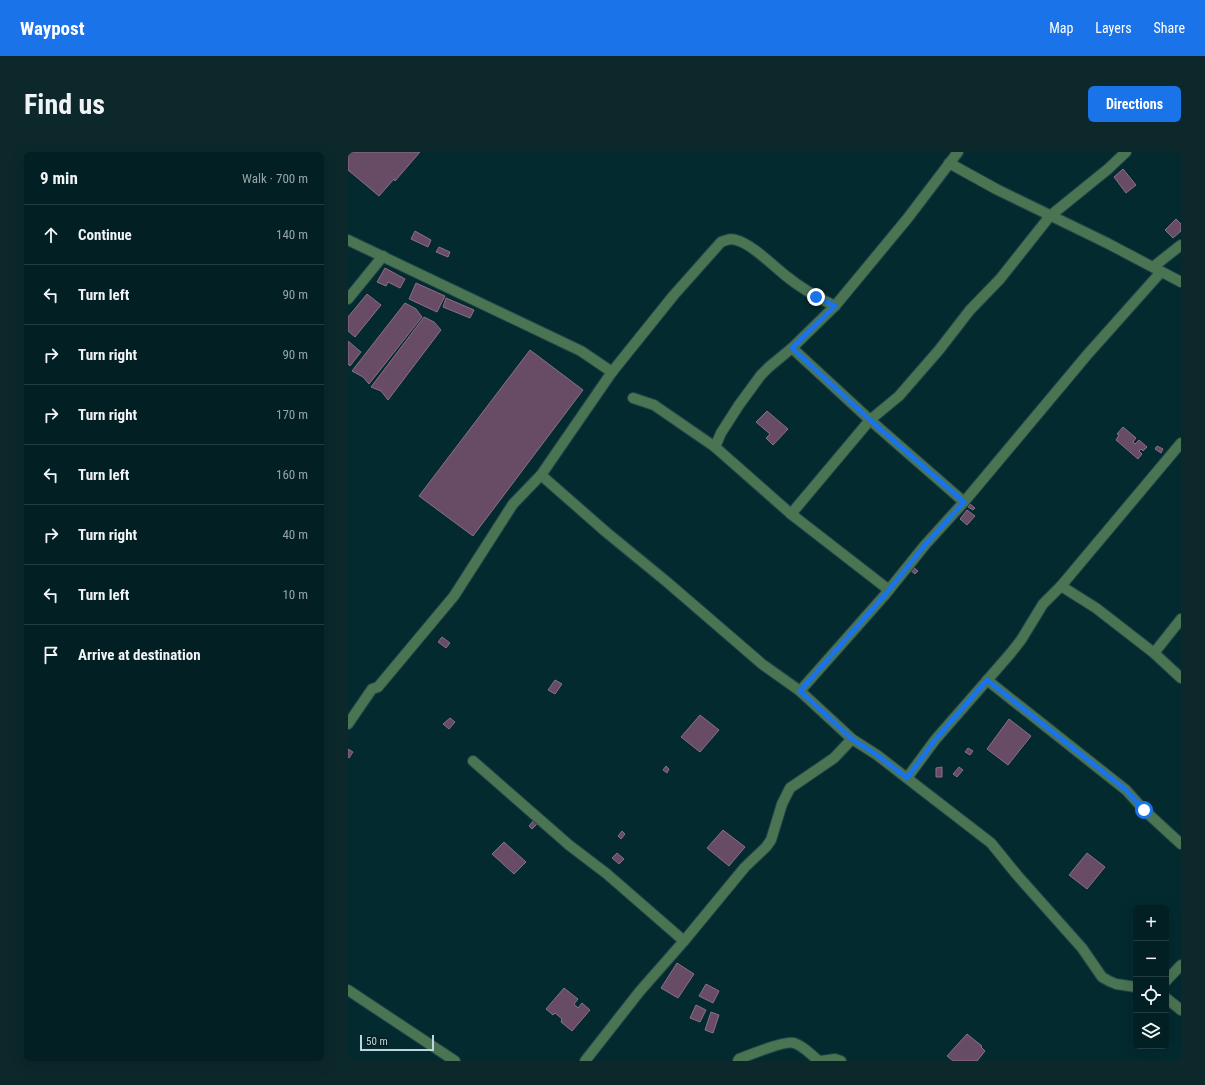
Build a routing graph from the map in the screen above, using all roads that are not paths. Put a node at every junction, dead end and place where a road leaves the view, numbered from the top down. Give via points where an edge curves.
1 (1126, 152) edge
2 (953, 156) edge
3 (1050, 216) junction
4 (348, 240) edge
5 (1181, 245) edge
6 (383, 256) junction
7 (1157, 270) junction
8 (1181, 282) edge
9 (348, 299) edge
10 (835, 306) junction
11 (792, 348) junction
12 (612, 372) junction
13 (633, 398) dead end
14 (870, 420) junction
15 (1181, 443) edge
16 (715, 447) junction
17 (541, 475) junction
18 (964, 502) junction
19 (791, 514) junction
20 (1061, 586) junction
21 (889, 590) junction
22 (1181, 619) edge
23 (1154, 653) junction
24 (1181, 678) edge
25 (987, 680) junction
26 (800, 691) junction
27 (348, 724) edge
28 (852, 739) junction
29 (473, 761) dead end
30 (907, 778) junction
31 (1181, 844) edge
32 (684, 941) junction
33 (1181, 965) edge
34 (1169, 977) edge
35 (1133, 987) edge
36 (349, 993) edge
37 (1169, 1000) edge
38 (1181, 1010) edge
39 (455, 1061) edge
40 (585, 1061) edge
41 (738, 1061) edge
42 (820, 1061) edge
43 (841, 1061) edge

1 - 3 street
2 - 3 street via 996,189
2 - 10 street via 907,219
3 - 7 street
3 - 14 street via 1000,279 970,310 899,396
4 - 6 street
5 - 7 street
6 - 9 street
6 - 12 street via 581,351
7 - 8 street
7 - 18 street
10 - 11 street
10 - 12 street via 816,297 755,250 737,240 728,239 721,242 673,296
11 - 14 street
11 - 16 street via 761,375 721,433
12 - 17 street
13 - 16 street via 654,405
14 - 18 street
14 - 19 street
15 - 20 street
16 - 19 street
17 - 26 street via 762,664
17 - 27 street via 513,504 454,596 378,687 372,689
18 - 21 street
19 - 21 street
20 - 23 street via 1096,608
20 - 25 street via 1043,604 1021,640
21 - 26 street
22 - 23 street
23 - 24 street
25 - 30 street via 935,740
25 - 31 street via 1126,790
26 - 28 street
28 - 30 street
28 - 32 street via 834,758 790,788 782,804 771,840 745,867
29 - 32 street
30 - 35 street via 991,843 1082,948 1102,977 1116,984
32 - 40 street via 640,991
33 - 34 street
36 - 39 street
37 - 38 street
41 - 42 street via 764,1049 792,1042 803,1047
42 - 43 street

